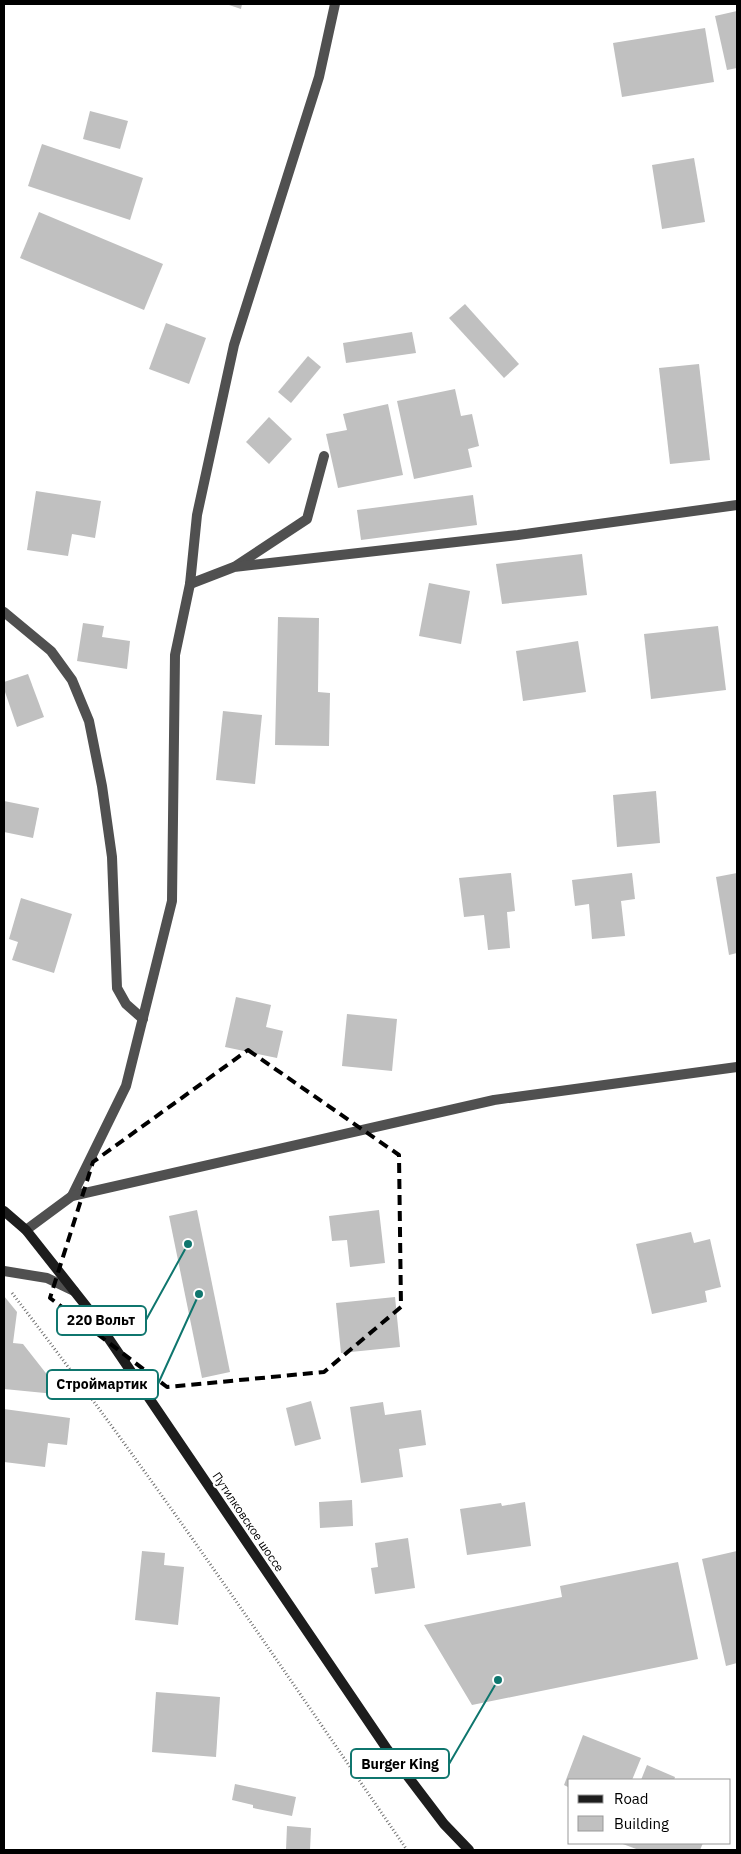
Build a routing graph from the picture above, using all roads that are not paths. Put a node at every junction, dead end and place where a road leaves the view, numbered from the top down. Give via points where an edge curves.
1 (335, 4) edge
2 (324, 456) dead end
3 (737, 505) edge
4 (234, 568) junction
5 (190, 584) junction
6 (4, 612) edge
7 (143, 1019) junction
8 (737, 1068) edge
9 (72, 1196) junction
10 (4, 1211) edge
11 (26, 1230) junction
12 (4, 1271) edge
13 (74, 1291) junction
14 (470, 1850) edge

1 - 5 lane via 319,77 234,345 197,515
2 - 4 lane via 306,518
3 - 4 lane
4 - 5 lane
5 - 7 lane via 175,655 172,901
6 - 7 lane via 51,651 72,680 89,721 112,857 117,988 126,1004
7 - 9 lane via 126,1086
8 - 9 lane via 494,1100
9 - 11 lane
10 - 11 main road, Путилковское шоссе
11 - 13 main road, Путилковское шоссе
12 - 13 lane via 47,1278
13 - 14 main road, Путилковское шоссе via 387,1749 444,1824

